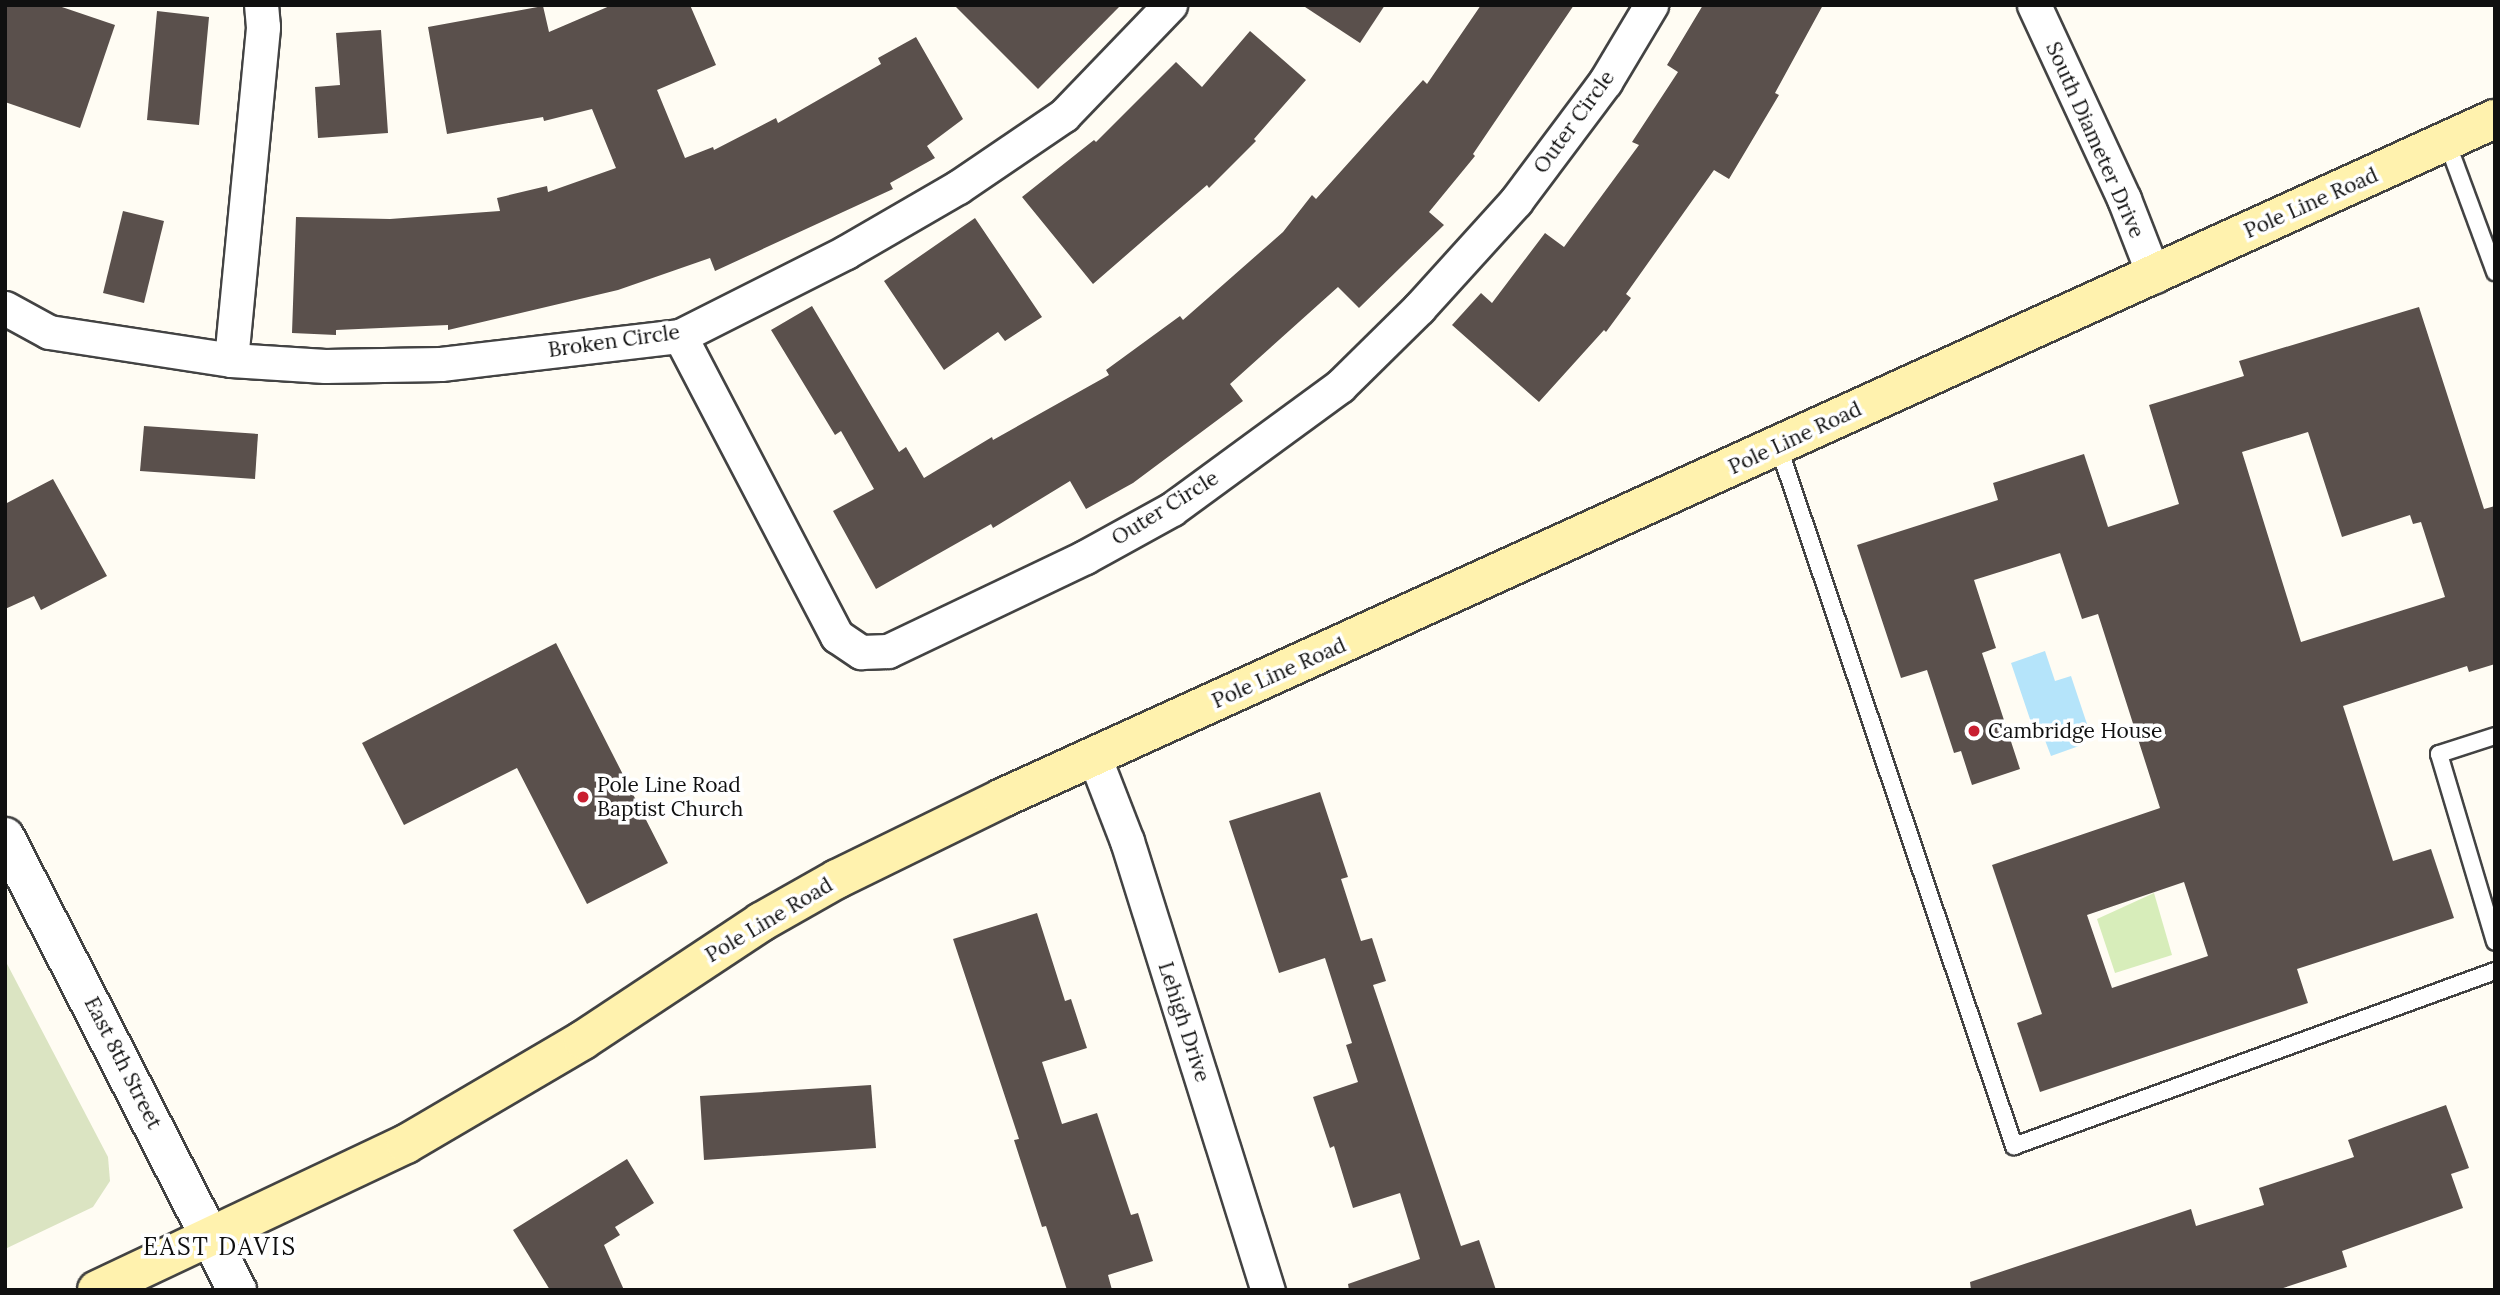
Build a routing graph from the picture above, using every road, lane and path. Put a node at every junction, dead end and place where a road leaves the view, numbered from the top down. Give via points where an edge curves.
1 (261, 5) edge
2 (1170, 5) edge
3 (1651, 5) edge
4 (2034, 5) edge
5 (2495, 119) edge
6 (2447, 142) junction
7 (2495, 272) edge
8 (2154, 276) junction
9 (5, 308) edge
10 (680, 335) junction
11 (231, 360) junction
12 (1778, 445) junction
13 (2495, 736) edge
14 (1094, 756) junction
15 (5, 837) edge
16 (2495, 942) edge
17 (2495, 971) edge
18 (212, 1237) junction
19 (97, 1290) edge
20 (237, 1290) edge
21 (1268, 1290) edge

1 - 11 street via 263,27
2 - 10 street, Broken Circle via 1064,115 969,180 846,252
3 - 10 street, Outer Circle via 1605,82 1516,201 1340,386 1172,509 1085,557 888,651 861,652 837,636
4 - 8 street, South Diameter Drive
5 - 6 main road, Pole Line Road
6 - 7 lane
6 - 8 main road, Pole Line Road
8 - 12 main road, Pole Line Road
9 - 11 street, Broken Circle via 49,332
10 - 11 street, Broken Circle via 441,364 326,366
12 - 14 main road, Pole Line Road
12 - 17 lane via 2014,1146
13 - 16 lane via 2439,754
14 - 18 main road, Pole Line Road via 837,879 761,922 583,1040 406,1144
14 - 21 street, Lehigh Drive via 1126,841
15 - 18 street, East 8th Street
18 - 19 main road, Pole Line Road
18 - 20 street, East 8th Street

